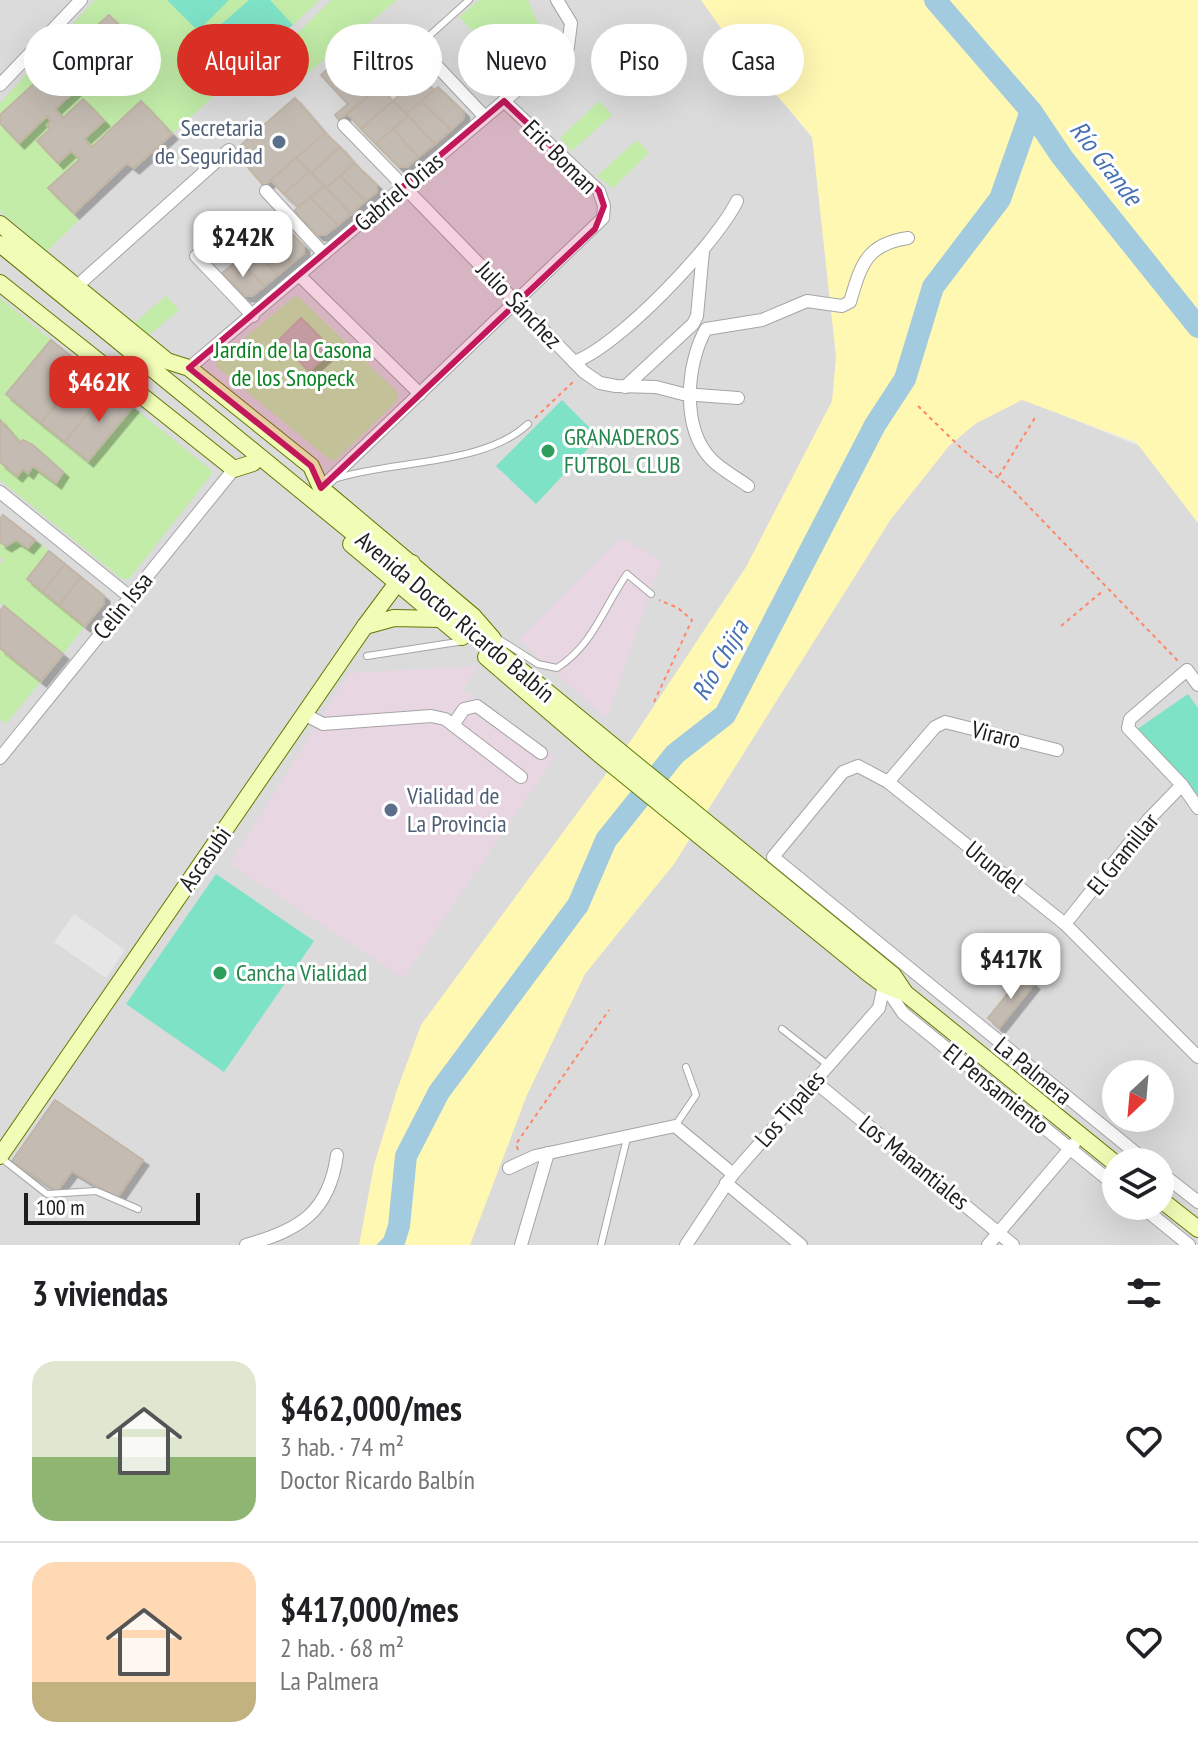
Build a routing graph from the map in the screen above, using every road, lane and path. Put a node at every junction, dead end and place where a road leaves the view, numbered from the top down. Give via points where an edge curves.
1 (81, 0) edge
2 (469, 0) edge
3 (557, 0) edge
4 (442, 25) edge
5 (442, 71) edge
6 (0, 85) edge
7 (504, 101) junction
8 (485, 117) junction
9 (344, 125) dead end
10 (229, 150) dead end
11 (404, 188) junction
12 (266, 191) dead end
13 (737, 201) dead end
14 (0, 224) edge
15 (908, 238) dead end
16 (0, 244) edge
17 (703, 251) junction
18 (324, 254) junction
19 (196, 256) dead end
20 (0, 258) edge
21 (300, 276) junction
22 (0, 283) edge
23 (77, 286) junction
24 (515, 301) junction
25 (253, 316) junction
26 (693, 324) junction
27 (706, 329) junction
28 (574, 362) junction
29 (189, 368) junction
30 (584, 372) junction
31 (625, 387) junction
32 (420, 394) junction
33 (692, 395) junction
34 (738, 398) dead end
35 (918, 406) dead end
36 (1036, 416) dead end
37 (528, 424) joint
38 (253, 463) junction
39 (234, 469) junction
40 (998, 477) junction
41 (324, 484) junction
42 (748, 486) dead end
43 (0, 492) edge
44 (404, 573) junction
45 (1105, 589) junction
46 (651, 594) joint
47 (130, 597) junction
48 (441, 619) junction
49 (365, 626) junction
50 (1061, 626) dead end
51 (488, 632) junction
52 (467, 640) junction
53 (501, 655) junction
54 (367, 656) dead end
55 (1187, 670) junction
56 (1198, 685) edge
57 (654, 702) dead end
58 (304, 714) junction
59 (453, 725) junction
60 (603, 748) junction
61 (1057, 750) dead end
62 (541, 753) dead end
63 (0, 758) edge
64 (521, 777) dead end
65 (888, 782) junction
66 (1182, 785) junction
67 (1198, 808) edge
68 (762, 867) junction
69 (1065, 924) junction
70 (888, 980) junction
71 (609, 1010) dead end
72 (782, 1029) dead end
73 (992, 1038) junction
74 (980, 1053) junction
75 (1198, 1057) edge
76 (828, 1065) junction
77 (686, 1067) dead end
78 (814, 1081) junction
79 (675, 1126) junction
80 (628, 1134) junction
81 (1076, 1142) junction
82 (1130, 1148) edge
83 (548, 1153) junction
84 (337, 1155) dead end
85 (0, 1156) edge
86 (1102, 1156) edge
87 (515, 1166) joint
88 (1102, 1171) edge
89 (730, 1178) junction
90 (1174, 1186) edge
91 (1198, 1202) edge
92 (138, 1209) dead end
93 (1174, 1210) edge
94 (1155, 1220) edge
95 (1193, 1225) edge
96 (999, 1233) junction
97 (1177, 1241) edge
98 (246, 1245) edge
99 (521, 1245) edge
100 (601, 1245) edge
101 (686, 1245) edge
102 (801, 1245) edge
103 (988, 1245) edge
104 (1013, 1245) edge
105 (1189, 1245) edge

1 - 6 street
2 - 4 lane
3 - 7 street, Gabriel Orias via 571,23 568,47
5 - 8 street, Eric Boman
7 - 8 street, Gabriel Orias
7 - 24 street, Eric Boman via 599,191 604,206 603,218
8 - 11 street, Gabriel Orias
9 - 11 street, Julio Sánchez
10 - 23 street
11 - 18 street, Gabriel Orias
11 - 24 street, Julio Sánchez
12 - 18 street
13 - 17 street
14 - 23 main road
15 - 27 street via 887,241 869,253 850,302 842,306 807,301 762,320
16 - 44 main road, Avenida Doctor Ricardo Balbín
17 - 26 street
17 - 28 street via 609,343
18 - 21 street, Gabriel Orias
19 - 25 street
20 - 38 main road, Avenida Doctor Ricardo Balbín
21 - 25 street, Gabriel Orias
21 - 32 street
22 - 39 main road
23 - 29 main road via 167,361
24 - 28 street, Julio Sánchez
24 - 32 street
25 - 29 street, Gabriel Orias
26 - 27 street
26 - 31 street
27 - 33 street via 691,376
28 - 30 street, Julio Sánchez
29 - 41 main road via 311,466
30 - 31 street, Julio Sánchez via 600,383
30 - 37 path
31 - 33 street, Julio Sánchez
32 - 41 street
33 - 34 street, Julio Sánchez
33 - 42 street via 692,424 702,446 713,461
35 - 40 path
36 - 40 path
37 - 41 lane via 497,443
38 - 39 main road
38 - 44 main road, Avenida Doctor Ricardo Balbín
39 - 47 street, Celin Issa
40 - 45 path
41 - 44 main road
43 - 47 street
44 - 48 main road, Avenida Doctor Ricardo Balbín
44 - 49 main road, Ascasubi
44 - 51 main road
44 - 53 main road, Avenida Doctor Ricardo Balbín
45 - 50 path
45 - 55 path
46 - 51 lane via 627,574 598,629 577,655 557,668 538,664
46 - 57 path via 692,620
47 - 63 street, Celin Issa
48 - 49 main road via 394,618
48 - 52 main road, Avenida Doctor Ricardo Balbín
49 - 58 main road, Ascasubi
51 - 53 main road
52 - 54 lane
52 - 60 main road, Avenida Doctor Ricardo Balbín
53 - 60 main road, Avenida Doctor Ricardo Balbín
55 - 56 street
55 - 66 street via 1130,719 1128,728
58 - 59 street via 323,724 431,716
58 - 85 main road, Ascasubi
59 - 62 street via 464,709 477,706
59 - 64 street
60 - 68 main road, Avenida Doctor Ricardo Balbín
61 - 65 street, Viraro via 945,722
65 - 68 street, Urundel via 858,766 843,772
65 - 69 street, Urundel
66 - 67 street
66 - 69 street, El Gramillar
68 - 70 main road, Avenida Doctor Ricardo Balbín
68 - 73 street, La Palmera
69 - 75 street, Urundel
70 - 74 main road, Avenida Doctor Ricardo Balbín
70 - 76 street, Los Tipales via 879,1008
70 - 81 street, El Pensamiento via 903,1013
71 - 87 path via 516,1144
72 - 76 lane
73 - 74 street
73 - 82 street, La Palmera
74 - 81 main road, Avenida Doctor Ricardo Balbín
76 - 78 street, Los Tipales
77 - 79 lane via 696,1095
78 - 89 street, Los Tipales
78 - 96 street, Los Manantiales
79 - 80 street
79 - 89 street
80 - 83 street
80 - 100 lane
81 - 86 main road, Avenida Doctor Ricardo Balbín
81 - 88 street, El Pensamiento
81 - 96 street
83 - 87 street
83 - 99 street
84 - 98 street via 328,1188 311,1217 285,1234
85 - 92 lane via 47,1194 96,1191
89 - 101 street, Los Tipales
89 - 102 street
90 - 91 street
93 - 95 main road
94 - 97 street
95 - 97 street
96 - 103 street
96 - 104 street, Los Manantiales
97 - 105 street

